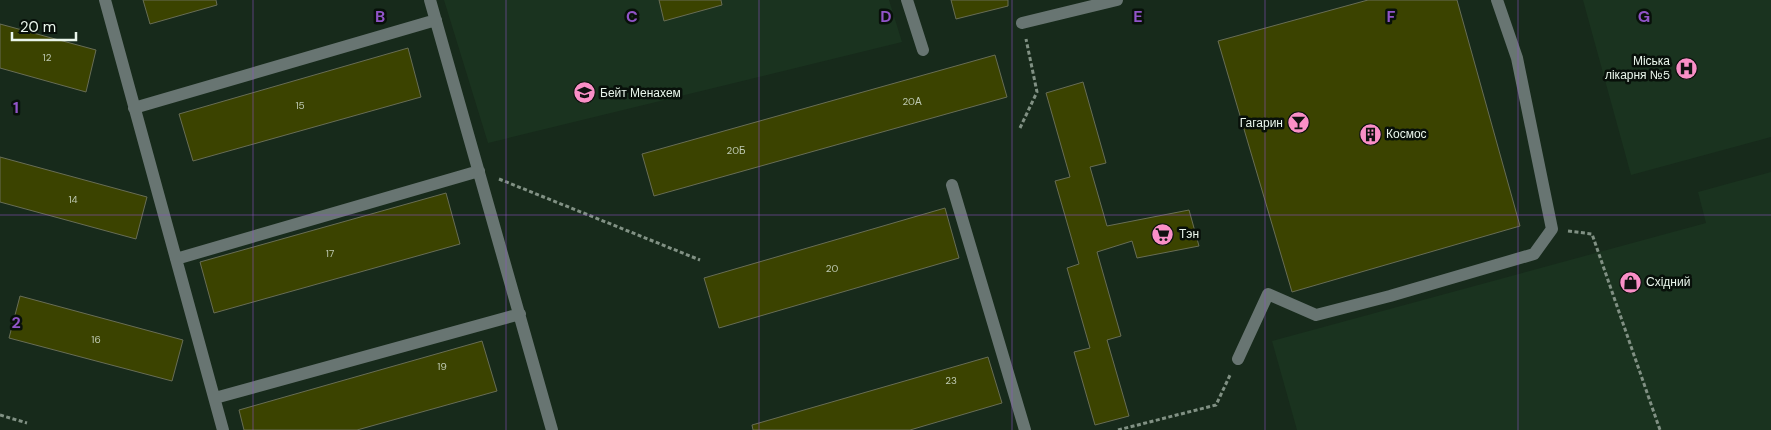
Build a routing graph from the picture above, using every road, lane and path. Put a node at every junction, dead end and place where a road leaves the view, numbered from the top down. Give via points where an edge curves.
1 (104, 0) edge
2 (430, 0) edge
3 (907, 0) edge
4 (1116, 0) edge
5 (1497, 0) edge
6 (436, 20) junction
7 (1022, 23) joint
8 (923, 50) dead end
9 (134, 108) junction
10 (1020, 128) dead end
11 (480, 171) junction
12 (952, 185) dead end
13 (1552, 229) junction
14 (176, 259) junction
15 (700, 260) dead end
16 (520, 314) junction
17 (1238, 360) joint
18 (214, 398) junction
19 (0, 416) edge
20 (27, 423) dead end
21 (223, 430) edge
22 (552, 430) edge
23 (1025, 430) edge
24 (1118, 430) edge
25 (1660, 430) edge

1 - 9 lane
2 - 6 lane
3 - 8 lane
4 - 7 lane
5 - 13 lane via 1517,58
6 - 9 lane
6 - 11 lane
7 - 10 path via 1037,92
9 - 14 lane
11 - 14 lane
11 - 15 path
11 - 16 lane
12 - 23 lane
13 - 17 lane via 1534,254 1316,315 1268,294
13 - 25 path via 1592,234
14 - 18 lane
16 - 18 lane
16 - 22 lane
17 - 24 path via 1216,405
18 - 21 lane
19 - 20 path

